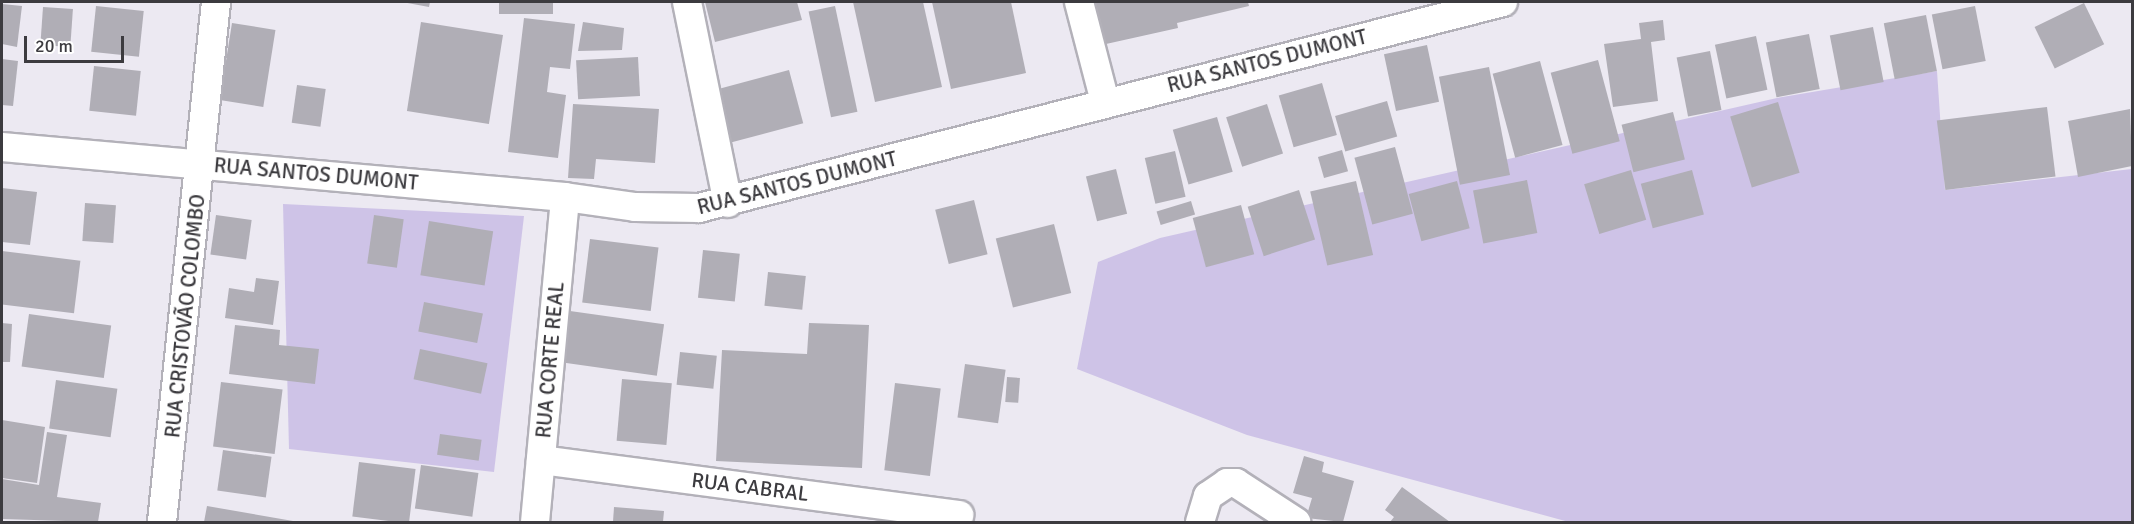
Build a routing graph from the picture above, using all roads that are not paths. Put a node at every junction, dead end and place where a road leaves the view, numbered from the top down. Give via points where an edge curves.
1 (216, 2) edge
2 (687, 2) edge
3 (1079, 2) edge
4 (1503, 2) edge
5 (1105, 102) junction
6 (2, 147) edge
7 (202, 164) junction
8 (565, 196) junction
9 (728, 203) junction
10 (541, 460) junction
11 (959, 514) dead end
12 (162, 522) edge
13 (535, 522) edge
14 (1200, 522) edge
15 (1296, 522) edge

1 - 7 street, RUA CRISTOVÃO COLOMBO
2 - 9 street
3 - 5 street
4 - 5 street, RUA SANTOS DUMONT
5 - 9 street, RUA SANTOS DUMONT
6 - 7 street, RUA SANTOS DUMONT
7 - 8 street, RUA SANTOS DUMONT
7 - 12 street, RUA CRISTOVÃO COLOMBO
8 - 9 street, RUA SANTOS DUMONT via 676,210
8 - 10 street, RUA CORTE REAL
10 - 11 street, RUA CABRAL
10 - 13 street, RUA CORTE REAL
14 - 15 street via 1208,496 1227,483 1236,483

